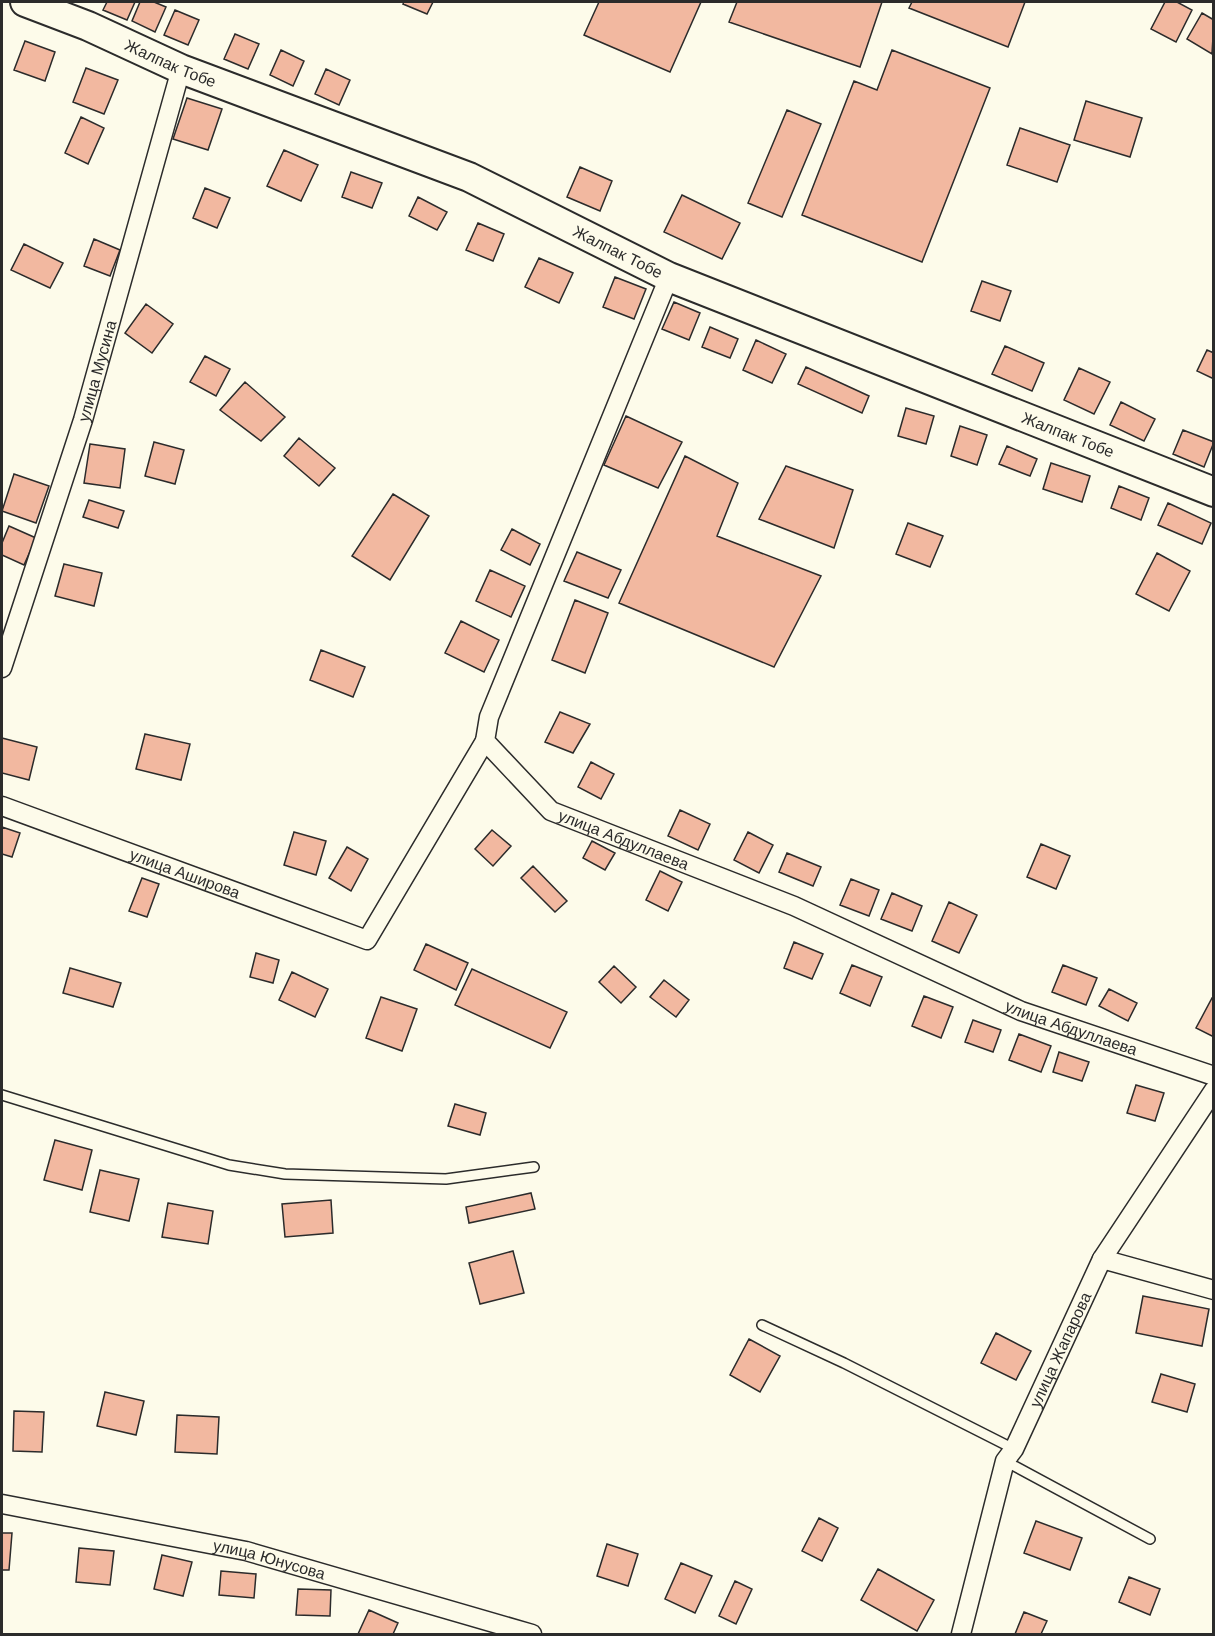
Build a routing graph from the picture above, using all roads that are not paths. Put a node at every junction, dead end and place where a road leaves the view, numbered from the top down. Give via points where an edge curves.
1 (24, 2) edge
2 (181, 69) junction
3 (669, 277) junction
4 (1214, 492) edge
5 (2, 668) edge
6 (485, 741) junction
7 (2, 806) edge
8 (1214, 1076) edge
9 (1214, 1090) edge
10 (2, 1095) edge
11 (534, 1167) dead end
12 (1102, 1259) junction
13 (1214, 1290) edge
14 (762, 1325) dead end
15 (1009, 1455) junction
16 (2, 1504) edge
17 (1150, 1539) dead end
18 (532, 1635) edge
19 (960, 1635) edge

1 - 2 main road, Жалпак Тобе via 88,26
2 - 3 main road, Жалпак Тобе via 469,177
2 - 5 street, улица Мусина via 82,420
3 - 4 main road, Жалпак Тобе
3 - 6 street via 489,717
6 - 7 street, улица Аширова via 368,940
6 - 8 street, улица Абдуллаева via 551,811 794,906 1022,1011
9 - 12 street, улица Жапарова
10 - 11 lane via 228,1165 285,1174 446,1179
12 - 13 street
12 - 15 street, улица Жапарова
14 - 15 lane via 844,1363
15 - 17 lane
15 - 19 street, улица Жапарова
16 - 18 street, улица Юнусова via 246,1551

